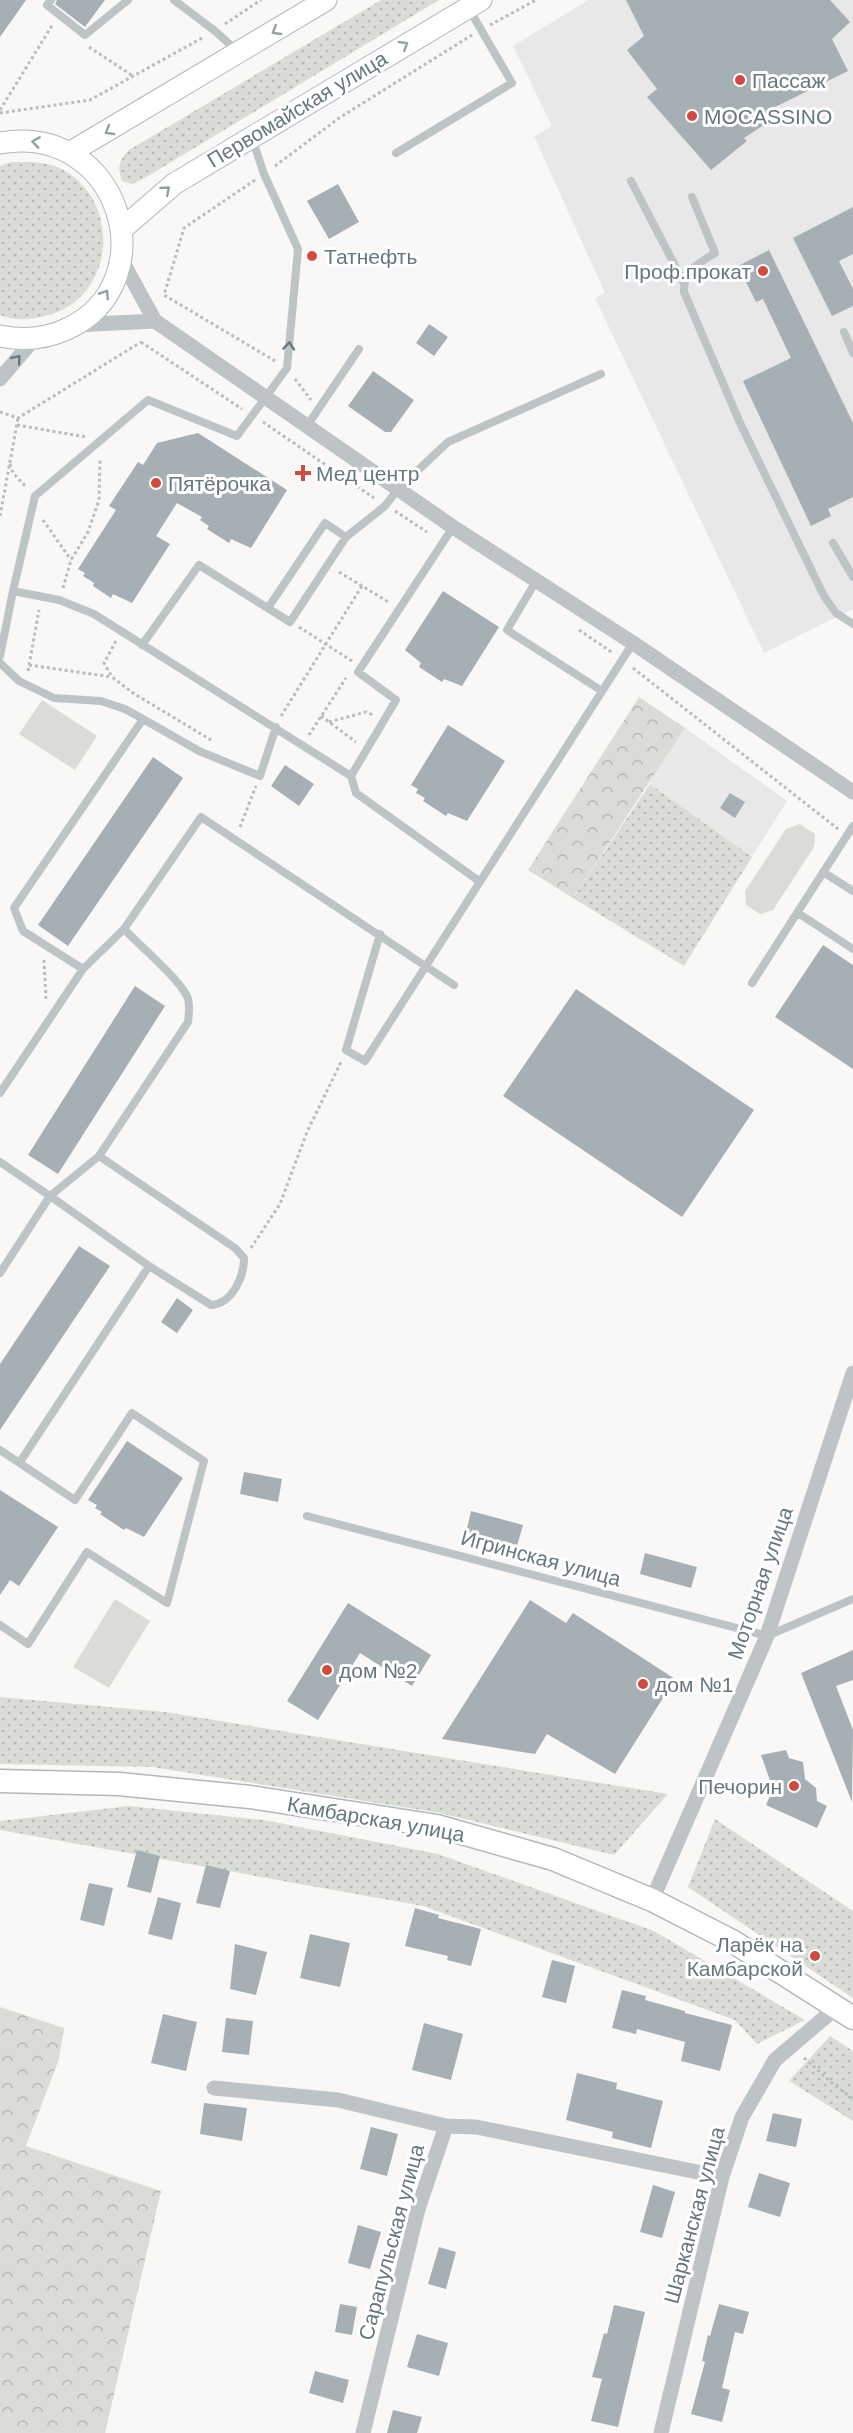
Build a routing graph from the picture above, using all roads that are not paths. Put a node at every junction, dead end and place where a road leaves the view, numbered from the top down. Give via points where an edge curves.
1 (51, 0) edge
2 (128, 0) edge
3 (174, 0) edge
4 (326, 0) edge
5 (474, 4) edge
6 (239, 53) junction
7 (251, 137) junction
8 (0, 143) edge
9 (71, 152) junction
10 (396, 153) dead end
11 (631, 181) dead end
12 (692, 197) dead end
13 (122, 229) junction
14 (121, 259) junction
15 (684, 283) junction
16 (155, 321) junction
17 (75, 325) junction
18 (844, 332) dead end
19 (0, 336) edge
20 (34, 339) junction
21 (359, 349) dead end
22 (853, 352) edge
23 (601, 374) dead end
24 (0, 380) edge
25 (266, 398) junction
26 (307, 426) junction
27 (398, 489) junction
28 (453, 527) junction
29 (346, 537) junction
30 (833, 543) dead end
31 (853, 577) edge
32 (536, 581) junction
33 (13, 591) junction
34 (268, 608) junction
35 (853, 624) edge
36 (633, 643) junction
37 (142, 645) junction
38 (0, 656) edge
39 (0, 663) edge
40 (602, 691) junction
41 (143, 719) junction
42 (276, 728) junction
43 (351, 776) junction
44 (853, 792) edge
45 (853, 826) edge
46 (823, 872) junction
47 (479, 881) junction
48 (853, 891) edge
49 (798, 913) junction
50 (124, 929) junction
51 (380, 934) junction
52 (853, 949) edge
53 (428, 966) junction
54 (82, 969) junction
55 (752, 983) dead end
56 (453, 985) dead end
57 (0, 1093) edge
58 (99, 1156) junction
59 (0, 1162) edge
60 (50, 1196) junction
61 (149, 1266) junction
62 (0, 1273) edge
63 (853, 1373) edge
64 (0, 1450) edge
65 (20, 1462) junction
66 (307, 1516) dead end
67 (853, 1599) edge
68 (0, 1625) edge
69 (767, 1636) junction
70 (0, 1781) edge
71 (652, 1900) junction
72 (845, 2012) edge
73 (214, 2088) dead end
74 (446, 2126) junction
75 (722, 2177) junction
76 (363, 2433) edge
77 (661, 2433) edge

1 - 2 lane via 47,5 85,35
3 - 6 lane
4 -> 6 main road
7 -> 5 main road, Первомайская улица
5 - 10 lane via 482,29 512,83
6 -> 9 main road
13 -> 7 main road, Первомайская улица via 174,184
25 -> 7 lane via 287,368 298,249
9 -> 8 main road via 34,141
9 - 13 main road via 94,170 112,196
11 - 15 lane
12 - 15 lane via 715,253 695,266
13 - 14 main road
14 - 16 street
17 -> 14 main road via 104,297
15 - 35 lane via 684,292 740,423 814,576 830,607
16 - 17 street
16 - 25 street
17 - 20 main road
18 - 22 lane
19 - 20 main road
24 -> 20 street
21 - 26 lane
23 - 27 lane via 448,442
25 - 26 street
25 - 33 lane via 237,436 148,400 35,496
26 - 27 street
27 - 28 street
27 - 29 lane via 385,506
28 - 32 street
28 - 43 lane via 358,666 358,672 396,700
29 - 34 lane via 325,523
29 - 34 lane via 290,622
30 - 31 lane
32 - 36 street
32 - 40 lane via 507,630
33 - 37 lane via 58,600 94,614
33 - 38 lane
34 - 37 lane via 199,565
36 - 40 lane
36 - 44 street
37 - 42 lane
39 - 41 lane via 19,681 54,698 101,701
40 - 47 lane
41 - 42 lane via 199,751 260,776
41 - 54 lane via 14,908 23,931
42 - 43 lane
43 - 47 lane via 356,793
45 - 46 lane
46 - 48 lane
46 - 49 lane
47 - 53 lane
49 - 52 lane
49 - 55 lane
50 - 51 lane via 201,817
50 - 54 lane
50 - 58 lane via 178,984 188,997 190,1011 178,1039
51 - 53 lane
51 - 53 lane via 346,1050 365,1061
53 - 56 lane
54 - 57 lane
58 - 60 lane
58 - 61 lane via 235,1248 244,1258 232,1295 217,1305
59 - 60 lane
60 - 61 lane
60 - 62 lane
61 - 65 lane
63 - 69 street, Моторная улица
64 - 65 lane
65 - 68 lane via 75,1500 132,1413 204,1461 167,1603 87,1552 28,1644
66 - 69 lane, Игринская улица
67 - 69 lane
69 - 71 street, Моторная улица
70 - 71 main road, Камбарская улица via 119,1785 238,1796 437,1826 553,1859
71 - 72 main road, Камбарская улица via 732,1941
72 - 75 street, Шарканская улица via 775,2060 742,2117
73 - 74 street via 338,2100
74 - 75 street, Сарапульская улица via 476,2127
74 - 76 street, Сарапульская улица via 418,2209
75 - 77 street, Шарканская улица

